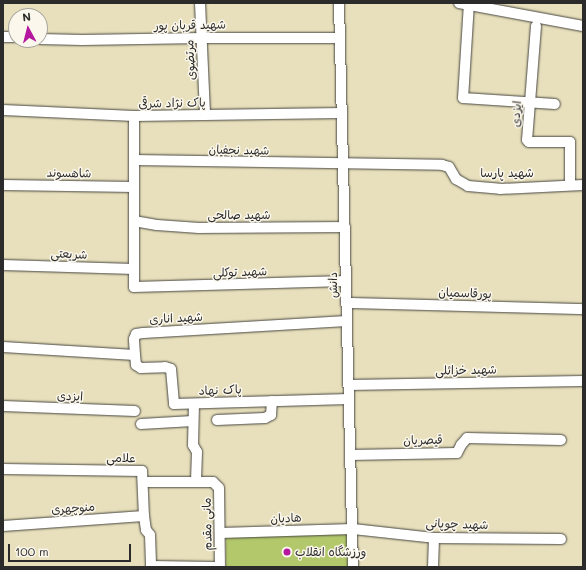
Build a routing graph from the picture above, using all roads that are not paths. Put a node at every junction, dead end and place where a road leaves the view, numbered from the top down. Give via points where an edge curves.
1 (200, 3) edge
2 (339, 3) edge
3 (465, 3) edge
4 (536, 26) dead end
5 (583, 26) edge
6 (48, 38) edge
7 (202, 38) junction
8 (340, 38) junction
9 (530, 102) junction
10 (555, 104) dead end
11 (3, 110) edge
12 (342, 113) junction
13 (205, 115) junction
14 (134, 116) junction
15 (134, 160) junction
16 (343, 165) junction
17 (570, 184) junction
18 (3, 185) edge
19 (583, 185) edge
20 (134, 187) junction
21 (134, 221) junction
22 (345, 227) junction
23 (3, 265) edge
24 (134, 269) junction
25 (346, 281) junction
26 (346, 303) junction
27 (583, 309) edge
28 (347, 321) junction
29 (3, 347) edge
30 (135, 355) junction
31 (583, 381) edge
32 (349, 385) junction
33 (349, 399) junction
34 (272, 401) junction
35 (194, 404) junction
36 (3, 406) edge
37 (135, 411) dead end
38 (217, 420) dead end
39 (193, 421) junction
40 (141, 424) dead end
41 (561, 440) dead end
42 (350, 455) junction
43 (3, 469) edge
44 (143, 482) junction
45 (196, 482) junction
46 (144, 516) junction
47 (3, 526) edge
48 (353, 529) junction
49 (220, 533) junction
50 (434, 538) junction
51 (561, 539) dead end
52 (151, 567) edge
53 (215, 567) edge
54 (220, 567) edge
55 (353, 567) edge
56 (433, 567) edge

1 - 7 street, مرتضوی
2 - 8 street, دانش
3 - 5 street
3 - 9 street via 463,98
4 - 9 street, ایزدی
6 - 7 street, شهید قربان پور
7 - 8 street, شهید قربان پور
7 - 13 street, مرتضوی
8 - 12 street, دانش
9 - 10 street
9 - 17 street, ایزدی via 527,141 570,142
11 - 14 street, پاک نژاد شرقی
12 - 13 street, پاک نژاد شرقی
12 - 16 street, دانش
13 - 14 street, پاک نژاد شرقی
14 - 15 street
15 - 16 street, شهید نجفیان
15 - 20 street
16 - 17 street, شهید پارسا via 442,165 448,167 456,179 468,186 500,189
16 - 22 street, دانش
17 - 19 street, شهید پارسا
18 - 20 street, شاهسوند
20 - 21 street
21 - 22 street, شهید صالحی via 199,228
21 - 24 street
22 - 25 street, دانش
23 - 24 street, شریعتی
24 - 25 street, شهید توکلی via 134,287
25 - 26 street, دانش
26 - 27 street, پورقاسمیان
26 - 28 street, دانش
28 - 30 street, شهید اناری via 142,333 136,334 134,339
28 - 32 street, دانش
29 - 30 street
30 - 35 street, پاک نهاد via 136,365 141,368 171,369 174,404
31 - 32 street, شهید خزائلی
32 - 33 street, دانش
33 - 34 street, پاک نهاد
33 - 42 street, دانش
34 - 35 street, پاک نهاد
34 - 38 street via 271,415 265,418
35 - 39 street
36 - 37 street, ایزدی
39 - 40 street
39 - 45 street via 193,445 197,452
41 - 42 street, قیصریان via 467,438 457,453
42 - 48 street, دانش
43 - 44 street, علامی via 142,471
44 - 45 street, مانی مقدم
44 - 46 street, علامی
45 - 49 street, مانی مقدم via 213,482 219,488
46 - 47 street, منوچهری
46 - 52 street, علامی via 146,530 150,535
48 - 49 street, هادیان
48 - 50 street, شهید چوپانی
48 - 55 street, دانش
49 - 54 street, مانی مقدم
50 - 51 street, شهید چوپانی
50 - 56 street
52 - 53 street

